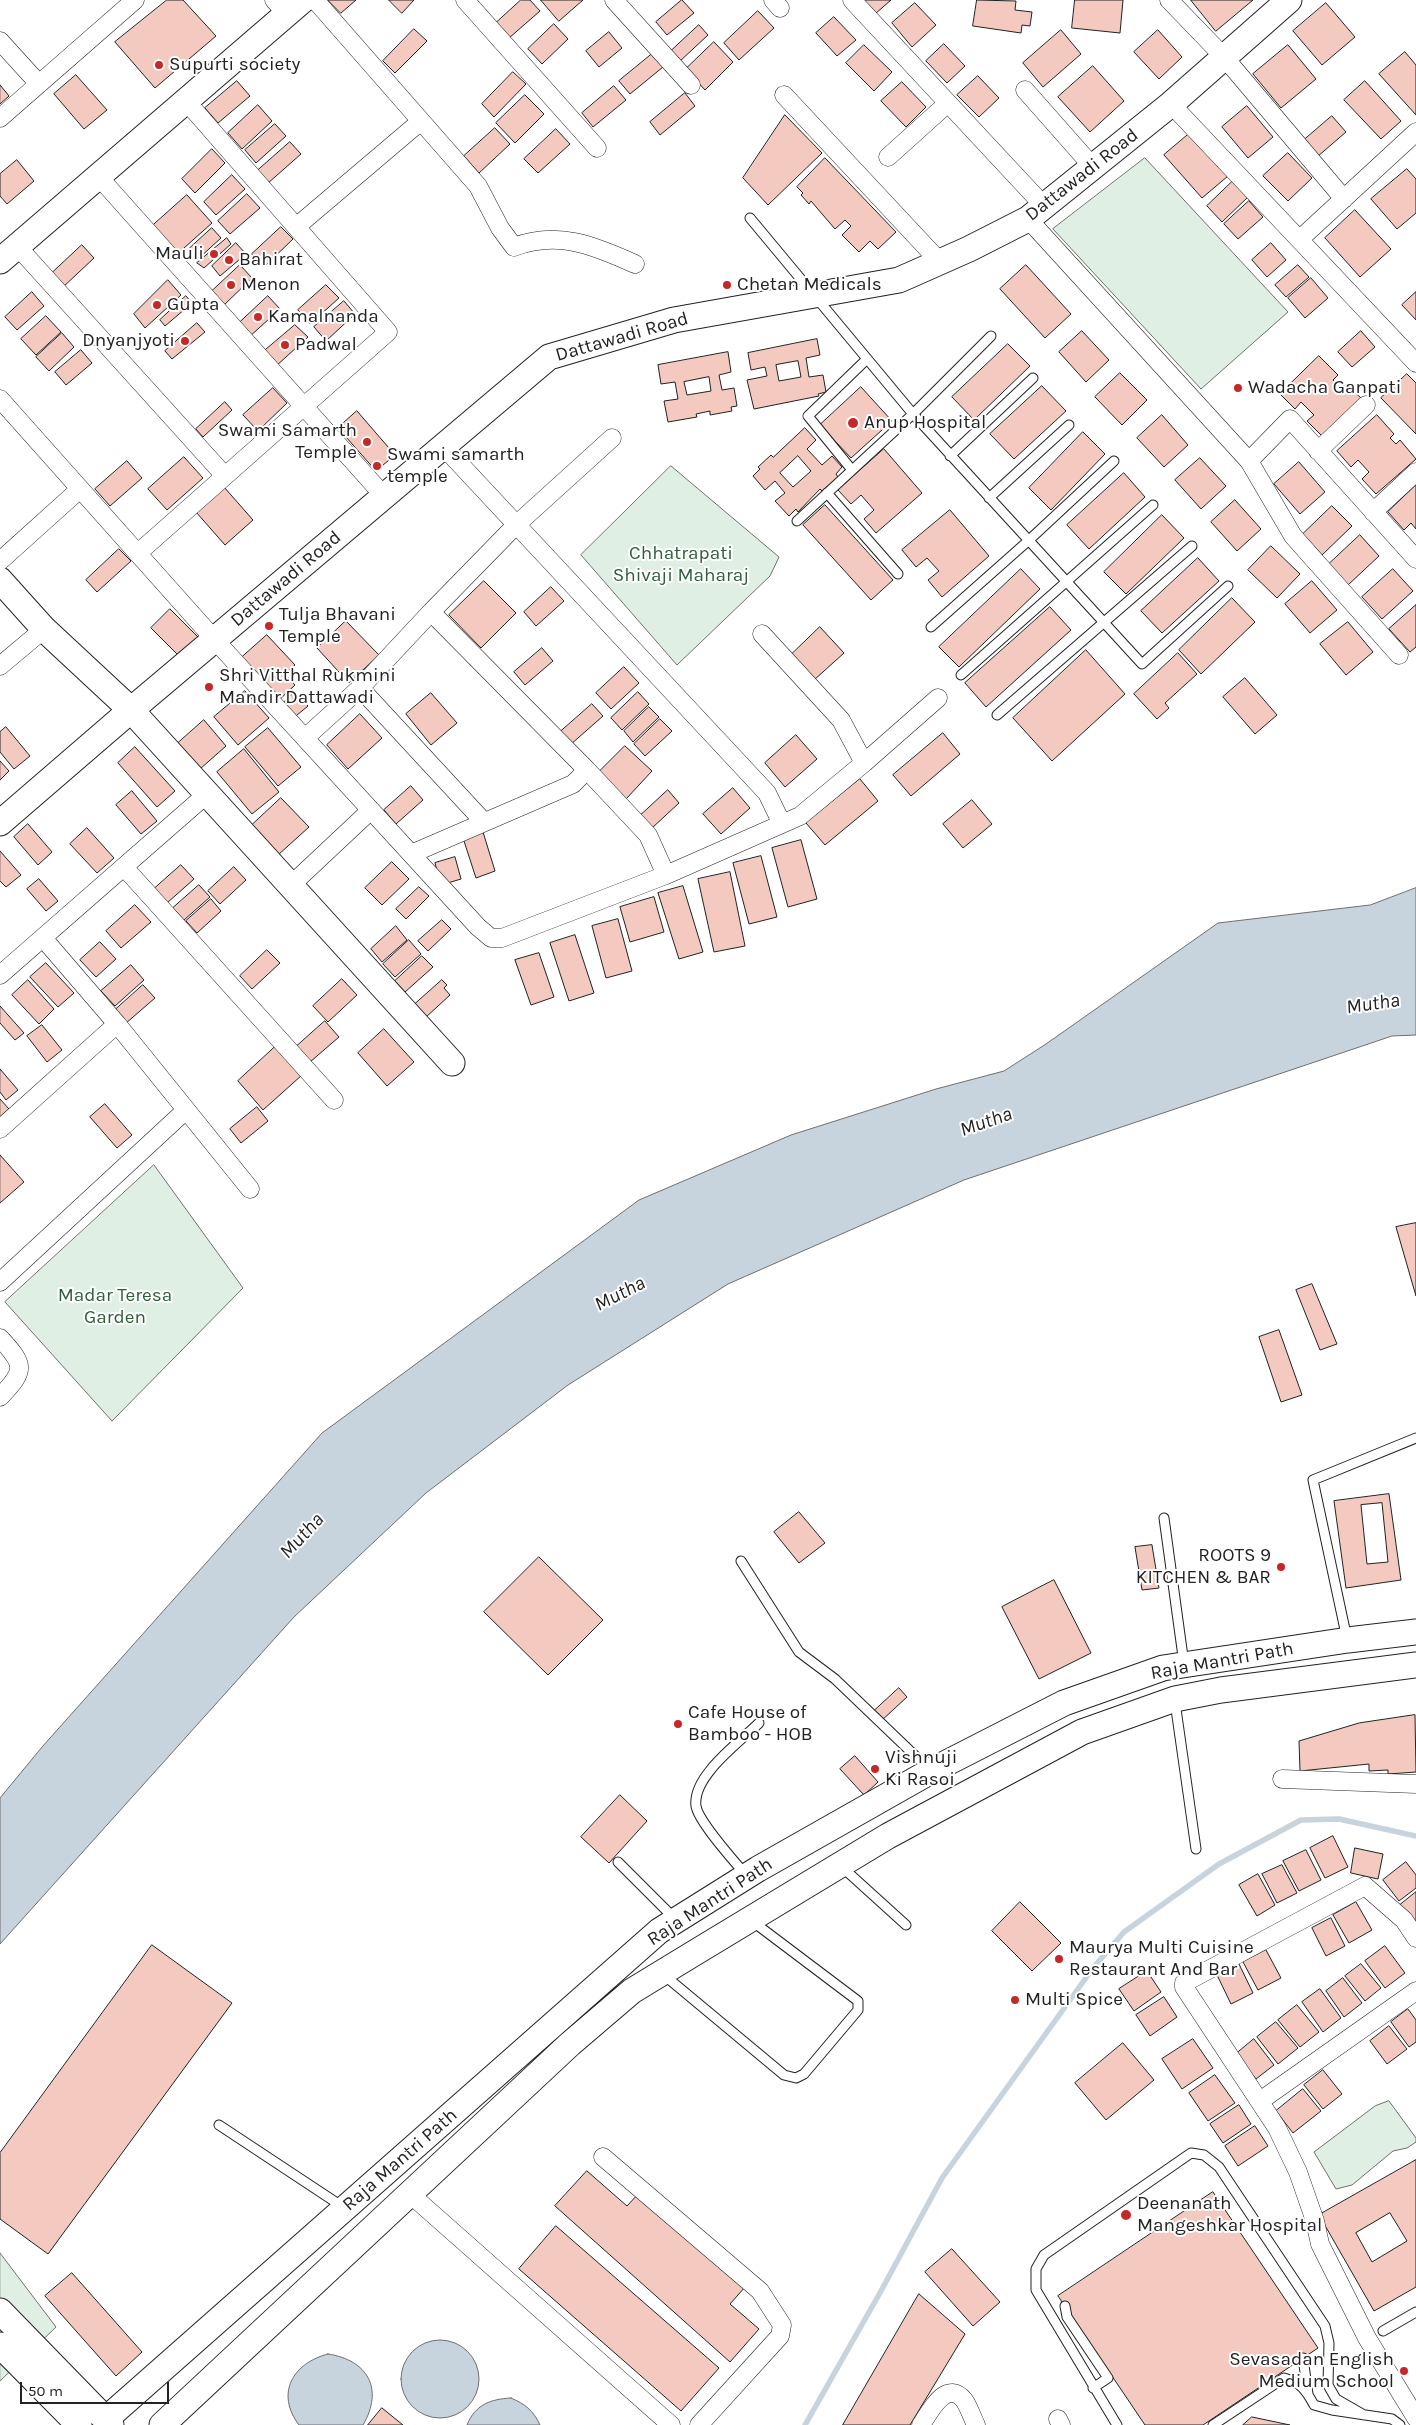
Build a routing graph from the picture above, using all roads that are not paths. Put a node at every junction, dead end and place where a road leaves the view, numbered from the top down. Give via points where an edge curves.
1 (135, 0) edge
2 (315, 0) edge
3 (465, 0) edge
4 (614, 0) edge
5 (852, 0) edge
6 (1170, 0) edge
7 (1289, 0) edge
8 (288, 5) edge
9 (0, 41) edge
10 (1224, 57) junction
11 (38, 84) junction
12 (691, 85) dead end
13 (1025, 90) dead end
14 (784, 95) dead end
15 (186, 101) junction
16 (948, 103) junction
17 (1172, 104) junction
18 (0, 118) edge
19 (421, 121) junction
20 (1413, 141) edge
21 (597, 148) dead end
22 (888, 157) dead end
23 (1093, 167) junction
24 (98, 176) junction
25 (1344, 199) junction
26 (1036, 213) junction
27 (750, 218) dead end
28 (296, 227) junction
29 (1300, 239) junction
30 (8, 254) edge
31 (940, 262) junction
32 (635, 264) dead end
33 (814, 296) junction
34 (991, 336) dead end
35 (867, 359) junction
36 (1416, 363) edge
37 (1033, 378) dead end
38 (0, 399) edge
39 (1366, 404) dead end
40 (305, 405) junction
41 (913, 414) junction
42 (1069, 424) dead end
43 (612, 438) dead end
44 (443, 446) junction
45 (1318, 451) junction
46 (950, 456) junction
47 (1114, 461) dead end
48 (1249, 461) junction
49 (852, 470) junction
50 (1416, 472) edge
51 (225, 476) junction
52 (80, 488) junction
53 (827, 493) junction
54 (384, 496) junction
55 (989, 498) junction
56 (1153, 505) dead end
57 (1373, 512) junction
58 (797, 521) dead end
59 (516, 525) junction
60 (1028, 541) junction
61 (1192, 546) dead end
62 (138, 553) junction
63 (1416, 559) edge
64 (0, 560) edge
65 (898, 574) dead end
66 (0, 580) edge
67 (1066, 581) junction
68 (1228, 586) dead end
69 (431, 612) junction
70 (1103, 622) junction
71 (930, 627) dead end
72 (44, 628) junction
73 (762, 634) dead end
74 (214, 639) junction
75 (1399, 655) dead end
76 (0, 666) edge
77 (961, 674) dead end
78 (360, 688) junction
79 (938, 698) dead end
80 (131, 710) junction
81 (997, 715) dead end
82 (305, 738) junction
83 (864, 763) junction
84 (587, 770) junction
85 (207, 794) junction
86 (371, 810) junction
87 (484, 822) junction
88 (0, 823) edge
89 (782, 824) junction
90 (411, 854) junction
91 (124, 867) junction
92 (666, 875) junction
93 (290, 886) junction
94 (43, 938) junction
95 (0, 975) edge
96 (117, 1024) junction
97 (452, 1063) dead end
98 (334, 1100) dead end
99 (186, 1110) junction
100 (0, 1129) edge
101 (250, 1188) dead end
102 (0, 1282) edge
103 (0, 1338) edge
104 (0, 1397) edge
105 (1416, 1438) edge
106 (1164, 1518) dead end
107 (741, 1561) dead end
108 (1416, 1632) edge
109 (1348, 1640) junction
110 (1184, 1664) junction
111 (1416, 1665) edge
112 (1175, 1699) junction
113 (759, 1722) dead end
114 (931, 1771) junction
115 (1282, 1779) dead end
116 (1416, 1784) edge
117 (1196, 1849) dead end
118 (618, 1862) dead end
119 (840, 1865) junction
120 (746, 1877) junction
121 (750, 1919) junction
122 (676, 1921) junction
123 (906, 1924) dead end
124 (1416, 1938) edge
125 (662, 1973) junction
126 (1416, 1991) edge
127 (510, 2063) junction
128 (529, 2082) junction
129 (1260, 2101) junction
130 (220, 2125) dead end
131 (603, 2157) dead end
132 (409, 2193) junction
133 (345, 2208) junction
134 (1064, 2306) dead end
135 (0, 2311) edge
136 (1416, 2312) edge
137 (1383, 2331) dead end
138 (7, 2341) edge
139 (1303, 2358) dead end
140 (1093, 2388) junction
141 (1308, 2394) junction
142 (1364, 2415) junction
143 (1416, 2418) edge
144 (108, 2422) edge
145 (79, 2425) edge
146 (162, 2425) edge
147 (671, 2425) edge
148 (699, 2425) edge
149 (921, 2425) edge
150 (976, 2425) edge
151 (1117, 2425) edge
152 (1213, 2425) edge
153 (1400, 2425) edge

1 - 11 street
2 - 19 street
3 - 21 street
4 - 12 street
5 - 16 street
6 - 10 street
7 - 10 main road, Dattawadi Road
8 - 15 main road
9 - 11 street
10 - 17 main road, Dattawadi Road
10 - 25 street
11 - 18 street
13 - 23 street
14 - 31 street
15 - 24 main road
15 - 28 street
16 - 22 street
16 - 26 street
17 - 23 main road, Dattawadi Road
17 - 29 street
19 - 28 street
19 - 32 street via 478,186 514,247 552,239 593,245
20 - 25 street
23 - 26 main road, Dattawadi Road
24 - 30 main road
24 - 40 street
25 - 29 street
26 - 31 main road, Dattawadi Road
26 - 48 street
27 - 33 lane
28 - 40 street via 388,332
29 - 36 street
30 - 51 street
31 - 33 main road, Dattawadi Road via 899,280
33 - 35 lane
33 - 44 main road, Dattawadi Road via 674,320 549,357
34 - 41 lane
35 - 41 lane
35 - 49 lane via 808,416
37 - 46 lane
38 - 52 street
39 - 45 street
40 - 51 street
40 - 54 street
41 - 46 lane
41 - 49 lane
42 - 55 lane
43 - 59 street
44 - 54 main road, Dattawadi Road
44 - 59 street
45 - 48 street via 1290,419
45 - 57 street
46 - 55 lane
47 - 60 lane
48 - 75 street via 1293,536
49 - 53 lane
50 - 57 street
51 - 62 street
52 - 62 street
52 - 64 street
53 - 58 lane
53 - 65 lane
54 - 74 main road, Dattawadi Road
55 - 60 lane
56 - 67 lane
57 - 63 street
59 - 69 street
59 - 89 street via 767,792
60 - 67 lane
60 - 71 lane
61 - 70 lane
62 - 74 street
66 - 72 main road
67 - 70 lane
67 - 77 lane
68 - 70 lane via 1142,664
69 - 78 street
69 - 84 street
70 - 81 lane
72 - 76 street
72 - 80 main road
73 - 83 street via 841,720
74 - 80 main road, Dattawadi Road
74 - 82 street
78 - 82 street
78 - 87 street
79 - 83 street
80 - 85 main road
80 - 88 main road, Dattawadi Road
82 - 86 street
83 - 89 street via 800,816
84 - 87 street via 573,784
84 - 92 street via 648,835
85 - 91 street
85 - 93 main road
86 - 90 street
86 - 93 street
87 - 90 street
89 - 92 street
90 - 92 street via 491,938 502,938
91 - 94 street
91 - 98 street
93 - 97 main road
94 - 95 street
94 - 96 street
96 - 99 street
96 - 100 street
99 - 101 street
99 - 102 street
103 - 104 street via 18,1357 20,1365 12,1384
105 - 109 lane via 1313,1480
106 - 110 lane
107 - 114 lane via 799,1652 835,1679
108 - 109 main road, Raja Mantri Path
109 - 110 main road, Raja Mantri Path
110 - 114 main road, Raja Mantri Path via 1163,1668 1064,1703
111 - 112 main road, Raja Mantri Path
112 - 117 lane
112 - 119 main road, Raja Mantri Path via 1082,1732
113 - 120 lane via 704,1776 696,1793 696,1807 702,1819
114 - 120 main road, Raja Mantri Path
115 - 116 street
118 - 122 lane
119 - 121 main road, Raja Mantri Path
119 - 123 lane
120 - 122 main road, Raja Mantri Path
121 - 125 main road, Raja Mantri Path
121 - 125 lane via 858,2001 858,2010 804,2074 796,2078 784,2075
122 - 127 main road, Raja Mantri Path via 659,1932
124 - 129 street via 1404,1920 1365,1886 1184,1983
125 - 128 main road, Raja Mantri Path via 632,1991
126 - 129 street
127 - 128 main road
127 - 133 main road, Raja Mantri Path
128 - 132 main road, Raja Mantri Path
129 - 143 street via 1298,2172 1320,2244 1366,2338
130 - 133 lane
131 - 148 street via 760,2291 782,2325 780,2336
132 - 146 main road, Raja Mantri Path
132 - 147 street
133 - 144 main road, Raja Mantri Path
134 - 140 lane via 1067,2317 1108,2378
135 - 138 main road
136 - 137 lane
138 - 144 main road
138 - 145 main road
139 - 141 lane
140 - 142 lane via 1036,2290 1036,2269 1044,2255 1191,2153 1204,2155 1219,2167 1325,2326 1329,2343 1328,2386 1336,2399
140 - 151 lane
141 - 142 lane via 1314,2405
141 - 152 lane via 1296,2381 1284,2378
142 - 153 lane via 1392,2419
149 - 150 street via 936,2400 953,2394 963,2400

